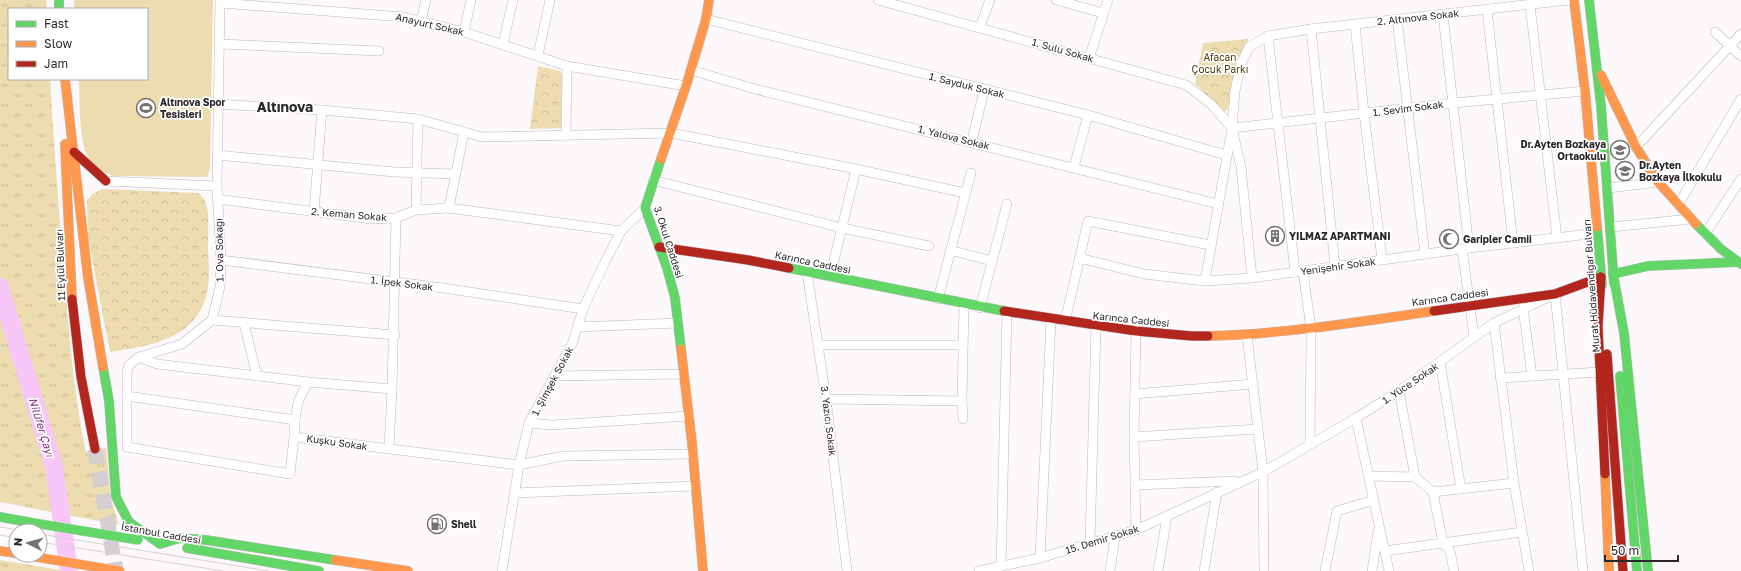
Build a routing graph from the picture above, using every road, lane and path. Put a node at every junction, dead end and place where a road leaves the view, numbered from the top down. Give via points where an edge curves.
1 (426, 0) edge
2 (471, 0) edge
3 (513, 0) edge
4 (550, 0) edge
5 (709, 0) edge
6 (878, 0) edge
7 (990, 0) edge
8 (1056, 0) edge
9 (1108, 0) edge
10 (1569, 0) edge
11 (1574, 0) edge
12 (1589, 0) edge
13 (220, 1) edge
14 (1530, 5) junction
15 (1487, 10) junction
16 (1103, 13) junction
17 (1443, 15) junction
18 (706, 19) junction
19 (1397, 19) junction
20 (422, 21) junction
21 (1355, 24) junction
22 (980, 27) junction
23 (1311, 29) junction
24 (464, 32) junction
25 (1715, 32) dead end
26 (1741, 34) edge
27 (1268, 36) junction
28 (220, 44) junction
29 (503, 44) junction
30 (1730, 46) junction
31 (379, 51) dead end
32 (538, 55) junction
33 (1741, 56) edge
34 (1089, 58) junction
35 (567, 66) junction
36 (1598, 68) junction
37 (691, 70) junction
38 (64, 80) edge
39 (64, 80) edge
40 (686, 86) junction
41 (984, 90) junction
42 (1585, 91) junction
43 (1539, 95) junction
44 (1496, 99) junction
45 (1741, 99) edge
46 (1453, 103) junction
47 (218, 104) junction
48 (1408, 108) junction
49 (322, 110) junction
50 (1364, 113) junction
51 (1088, 115) junction
52 (1320, 118) junction
53 (418, 119) junction
54 (1278, 123) junction
55 (1232, 128) junction
56 (464, 132) junction
57 (671, 133) junction
58 (566, 135) junction
59 (972, 142) junction
60 (1636, 147) junction
61 (74, 152) junction
62 (217, 155) junction
63 (1226, 155) junction
64 (318, 164) junction
65 (1074, 167) junction
66 (856, 170) junction
67 (416, 173) junction
68 (970, 173) dead end
69 (455, 174) junction
70 (1741, 179) edge
71 (653, 180) junction
72 (106, 181) junction
73 (1658, 182) junction
74 (217, 186) junction
75 (1608, 188) junction
76 (965, 193) junction
77 (78, 196) junction
78 (218, 199) junction
79 (1007, 204) dead end
80 (1218, 204) junction
81 (1678, 205) junction
82 (449, 208) junction
83 (645, 208) junction
84 (416, 210) junction
85 (314, 211) junction
86 (396, 218) junction
87 (1690, 219) junction
88 (1610, 227) junction
89 (842, 228) junction
90 (622, 231) junction
91 (1598, 233) junction
92 (1705, 234) junction
93 (1557, 238) junction
94 (1512, 243) junction
95 (1210, 245) junction
96 (929, 246) dead end
97 (659, 247) junction
98 (1466, 248) junction
99 (950, 250) junction
100 (1425, 254) junction
101 (1079, 258) junction
102 (221, 260) junction
103 (1382, 260) junction
104 (992, 261) junction
105 (1740, 263) edge
106 (1335, 266) junction
107 (807, 272) junction
108 (1299, 272) junction
109 (1613, 274) junction
110 (830, 277) junction
111 (1252, 278) junction
112 (1601, 278) junction
113 (1205, 281) junction
114 (396, 283) junction
115 (1555, 294) junction
116 (938, 299) junction
117 (964, 305) junction
118 (1470, 306) junction
119 (980, 308) junction
120 (1523, 308) junction
121 (583, 309) junction
122 (1007, 312) junction
123 (212, 320) junction
124 (1051, 320) junction
125 (1065, 322) junction
126 (244, 323) junction
127 (678, 323) junction
128 (1494, 323) junction
129 (1096, 326) junction
130 (577, 327) junction
131 (1311, 329) junction
132 (1136, 331) junction
133 (395, 335) junction
134 (1248, 335) junction
135 (1474, 336) junction
136 (818, 345) junction
137 (963, 345) junction
138 (139, 356) junction
139 (1440, 362) junction
140 (1600, 372) junction
141 (684, 374) junction
142 (1563, 374) junction
143 (257, 376) junction
144 (554, 376) junction
145 (1532, 376) junction
146 (1500, 378) junction
147 (308, 382) junction
148 (1253, 384) junction
149 (392, 389) junction
150 (1399, 391) junction
151 (1135, 394) junction
152 (127, 396) junction
153 (826, 399) junction
154 (962, 401) junction
155 (689, 416) junction
156 (1356, 418) junction
157 (295, 420) junction
158 (963, 420) dead end
159 (529, 423) junction
160 (1258, 429) junction
161 (294, 437) junction
162 (1134, 437) junction
163 (1310, 445) junction
164 (95, 449) tunnel mouth
165 (389, 449) junction
166 (693, 454) junction
167 (519, 465) junction
168 (1264, 472) junction
169 (1368, 476) junction
170 (1416, 477) junction
171 (1242, 481) junction
172 (1514, 482) junction
173 (1135, 485) junction
174 (696, 486) junction
175 (1461, 489) junction
176 (1217, 492) junction
177 (1433, 492) junction
178 (514, 493) junction
179 (1374, 500) junction
180 (1167, 516) junction
181 (0, 517) edge
182 (1379, 526) junction
183 (1136, 530) junction
184 (1522, 532) junction
185 (1115, 537) junction
186 (1090, 543) junction
187 (1443, 543) junction
188 (160, 544) junction
189 (1385, 551) junction
190 (48, 558) edge
191 (1040, 558) junction
192 (1001, 566) junction
193 (120, 571) edge
194 (319, 571) edge
195 (408, 571) edge
196 (502, 571) edge
197 (703, 571) edge
198 (847, 571) edge
199 (979, 571) edge
200 (1110, 571) edge
201 (1158, 571) edge
202 (1204, 571) edge
203 (1264, 571) edge
204 (1325, 571) edge
205 (1372, 571) edge
206 (1389, 571) edge
207 (1454, 571) edge
208 (1529, 571) edge
209 (1584, 571) edge
210 (1609, 571) edge
211 (1623, 571) edge
212 (1637, 571) edge
213 (1648, 571) edge

1 - 20 street
2 - 24 street
3 - 29 street
4 - 32 street
5 - 18 main road, 3. Okul Caddesi
6 - 22 street, 1. Sulu Sokak
7 - 22 street
8 - 16 street
9 - 16 street
10 - 14 street, 2. Altınova Sokak
11 - 42 main road, Murat Hüdavendigar Bulvarı
12 - 36 main road
13 - 20 street, Anayurt Sokak via 404,17
13 - 28 street, 1. Ova Sokağı
14 - 15 street, 2. Altınova Sokak
14 - 43 street
15 - 17 street, 2. Altınova Sokak
15 - 44 street
16 - 34 street
17 - 19 street, 2. Altınova Sokak
17 - 46 street
18 - 37 main road, 3. Okul Caddesi
18 - 41 street, 1. Sayduk Sokak
19 - 21 street, 2. Altınova Sokak
19 - 48 street
20 - 24 street, Anayurt Sokak
21 - 23 street, 2. Altınova Sokak
21 - 50 street
22 - 34 street, 1. Sulu Sokak
23 - 27 street, 2. Altınova Sokak
23 - 52 street
24 - 29 street, Anayurt Sokak
25 - 30 street
26 - 30 street
27 - 54 street
27 - 55 street, 2. Altınova Sokak via 1248,46 1235,91
28 - 31 street
28 - 47 street, 1. Ova Sokağı
29 - 32 street, Anayurt Sokak
30 - 33 street
30 - 60 street
32 - 35 street, Anayurt Sokak
34 - 55 street, 1. Sulu Sokak via 1186,85 1211,104
35 - 40 street, Anayurt Sokak
35 - 58 street
36 - 60 main road
36 - 75 main road
37 - 40 main road, 3. Okul Caddesi
37 - 59 street, 1. Yalova Sokak
38 - 61 main road
39 - 164 main road, 11 Eylül Bulvarı via 72,305 81,377
40 - 57 main road, 3. Okul Caddesi
41 - 51 street, 1. Sayduk Sokak
41 - 59 street
42 - 43 street, 1. Sevim Sokak
42 - 91 main road, Murat Hüdavendigar Bulvarı
43 - 44 street, 1. Sevim Sokak
43 - 93 street
44 - 46 street, 1. Sevim Sokak
44 - 94 street
45 - 81 street
46 - 48 street, 1. Sevim Sokak
46 - 98 street
47 - 49 street
47 - 62 street, 1. Ova Sokağı
48 - 50 street, 1. Sevim Sokak
48 - 100 street
49 - 53 street
49 - 64 street
50 - 52 street, 1. Sevim Sokak
50 - 103 street
51 - 63 street, 1. Sayduk Sokak
51 - 65 street
52 - 54 street, 1. Sevim Sokak
52 - 106 street
53 - 56 street
53 - 67 street
54 - 55 street, 1. Sevim Sokak
54 - 108 street
55 - 63 street
55 - 111 street via 1241,167
56 - 58 street via 482,137
56 - 69 street
57 - 58 street
57 - 66 street
57 - 71 main road, 3. Okul Caddesi
59 - 65 street, 1. Yalova Sokak
60 - 73 main road
61 - 72 main road
61 - 77 main road
62 - 64 street
62 - 74 street, 1. Ova Sokağı
63 - 80 street
64 - 67 street
64 - 85 street
65 - 80 street, 1. Yalova Sokak
66 - 76 street
66 - 89 street
67 - 69 street
67 - 84 street
68 - 76 street
69 - 82 street
70 - 92 street
71 - 83 main road, 3. Okul Caddesi
71 - 89 street
72 - 74 street
72 - 77 main road via 89,186
73 - 75 street
73 - 81 main road
74 - 78 street, 1. Ova Sokağı
75 - 88 main road
76 - 99 street
77 - 188 main road via 88,278 109,401 116,497 129,522
78 - 85 street, 2. Keman Sokak
78 - 102 street, 1. Ova Sokağı
79 - 104 street
80 - 95 street
81 - 87 main road
82 - 84 street, 2. Keman Sokak
82 - 90 street, 2. Keman Sokak
83 - 90 street, 1. Şimşek Sokak
83 - 97 main road, 3. Okul Caddesi
84 - 86 street, 2. Keman Sokak
85 - 86 street, 2. Keman Sokak via 371,219
86 - 114 street
87 - 88 street
87 - 92 main road
88 - 109 main road
89 - 96 street
89 - 110 street
90 - 121 street, 1. Şimşek Sokak
91 - 93 street, Yenişehir Sokak
91 - 112 main road, Murat Hüdavendigar Bulvarı
92 - 105 main road
93 - 94 street, Yenişehir Sokak
94 - 98 street, Yenişehir Sokak
95 - 101 street via 1088,221
95 - 113 street
97 - 107 main road, Karınca Caddesi via 748,260
97 - 127 main road, 3. Okul Caddesi via 675,298
98 - 100 street, Yenişehir Sokak
98 - 118 street
99 - 104 street
99 - 116 street
100 - 103 street, Yenişehir Sokak
101 - 113 street, Yenişehir Sokak via 1144,274
101 - 125 street
102 - 114 street, 1. İpek Sokak
102 - 123 street, 1. Ova Sokağı via 220,287
103 - 106 street, Yenişehir Sokak
104 - 119 street
105 - 109 main road via 1648,266
106 - 108 street, Yenişehir Sokak
107 - 110 main road, Karınca Caddesi
107 - 136 street, 3. Yazıcı Sokak
108 - 111 street, Yenişehir Sokak
108 - 131 street
109 - 212 main road
109 - 213 main road via 1624,333
110 - 116 main road, Karınca Caddesi
111 - 113 street, Yenişehir Sokak
112 - 115 main road, Karınca Caddesi
112 - 140 main road via 1598,328
112 - 211 main road, Murat Hüdavendigar Bulvarı
114 - 121 street, 1. İpek Sokak
114 - 133 street
115 - 118 main road, Karınca Caddesi
115 - 120 street, 1. Yüce Sokak
115 - 142 street
116 - 117 main road, Karınca Caddesi
117 - 119 main road, Karınca Caddesi
117 - 137 street
118 - 131 main road, Karınca Caddesi
118 - 135 street
119 - 122 main road, Karınca Caddesi
120 - 128 street, 1. Yüce Sokak
120 - 145 street
121 - 130 street, 1. Şimşek Sokak
122 - 124 main road, Karınca Caddesi
122 - 192 street
123 - 126 street
123 - 138 street via 182,344
124 - 125 main road, Karınca Caddesi
124 - 191 street
125 - 129 main road, Karınca Caddesi
126 - 133 street
126 - 143 street
127 - 130 street
127 - 141 main road, 3. Okul Caddesi
128 - 135 street, 1. Yüce Sokak
128 - 146 street
129 - 132 main road, Karınca Caddesi
129 - 186 street
130 - 144 street, 1. Şimşek Sokak via 572,344
131 - 134 main road, Karınca Caddesi
131 - 163 street
132 - 134 main road, Karınca Caddesi via 1192,336
132 - 151 street
133 - 149 street
134 - 148 street
135 - 139 street, 1. Yüce Sokak
136 - 137 street
136 - 153 street, 3. Yazıcı Sokak
137 - 154 street
138 - 143 street via 157,364
138 - 152 street via 129,365 126,373
139 - 150 street, 1. Yüce Sokak
139 - 175 street
140 - 142 street
140 - 210 main road
141 - 144 street
141 - 155 main road, 3. Okul Caddesi
142 - 145 street
142 - 209 street
143 - 147 street
144 - 159 street, 1. Şimşek Sokak
145 - 146 street
146 - 172 street
147 - 149 street
147 - 157 street, Kuşku Sokak via 298,402
148 - 151 street
148 - 160 street
149 - 165 street
150 - 156 street, 1. Yüce Sokak
150 - 170 street
151 - 162 street
152 - 157 street
152 - 161 street via 127,447 290,474
153 - 154 street
153 - 198 street, 3. Yazıcı Sokak
154 - 158 street
155 - 159 street via 552,425
155 - 166 main road, 3. Okul Caddesi
156 - 163 street, 1. Yüce Sokak
156 - 169 street
157 - 161 street, Kuşku Sokak
159 - 167 street, 1. Şimşek Sokak
160 - 162 street
160 - 168 street
161 - 165 street, Kuşku Sokak
162 - 173 street
163 - 168 street, 1. Yüce Sokak
165 - 167 street, Kuşku Sokak
166 - 167 street, Kuşku Sokak via 562,456
166 - 174 main road, 3. Okul Caddesi
167 - 178 street, 1. Şimşek Sokak
168 - 171 street, 15. Demir Sokak
168 - 203 street
169 - 170 street
169 - 179 street
170 - 177 street
171 - 173 street
171 - 176 street, 15. Demir Sokak
172 - 175 street
172 - 184 street
173 - 183 street
174 - 178 street
174 - 197 main road, 3. Okul Caddesi
175 - 177 street
176 - 180 street, 15. Demir Sokak
176 - 202 street
177 - 187 street
178 - 196 street, 1. Şimşek Sokak
179 - 182 street
179 - 204 street via 1337,511
180 - 183 street, 15. Demir Sokak
180 - 201 street
181 - 188 main road, İstanbul Caddesi, bridge
182 - 189 street
182 - 205 street
183 - 185 street, 15. Demir Sokak
184 - 187 street
184 - 208 street
185 - 186 street, 15. Demir Sokak
185 - 200 street
186 - 191 street, 15. Demir Sokak
187 - 189 street
187 - 207 street via 1450,551
188 - 194 main road, İstanbul Caddesi
188 - 195 main road via 180,538 206,540
189 - 206 street
190 - 193 main road, bridge
191 - 192 street, 15. Demir Sokak
192 - 199 street, 15. Demir Sokak

